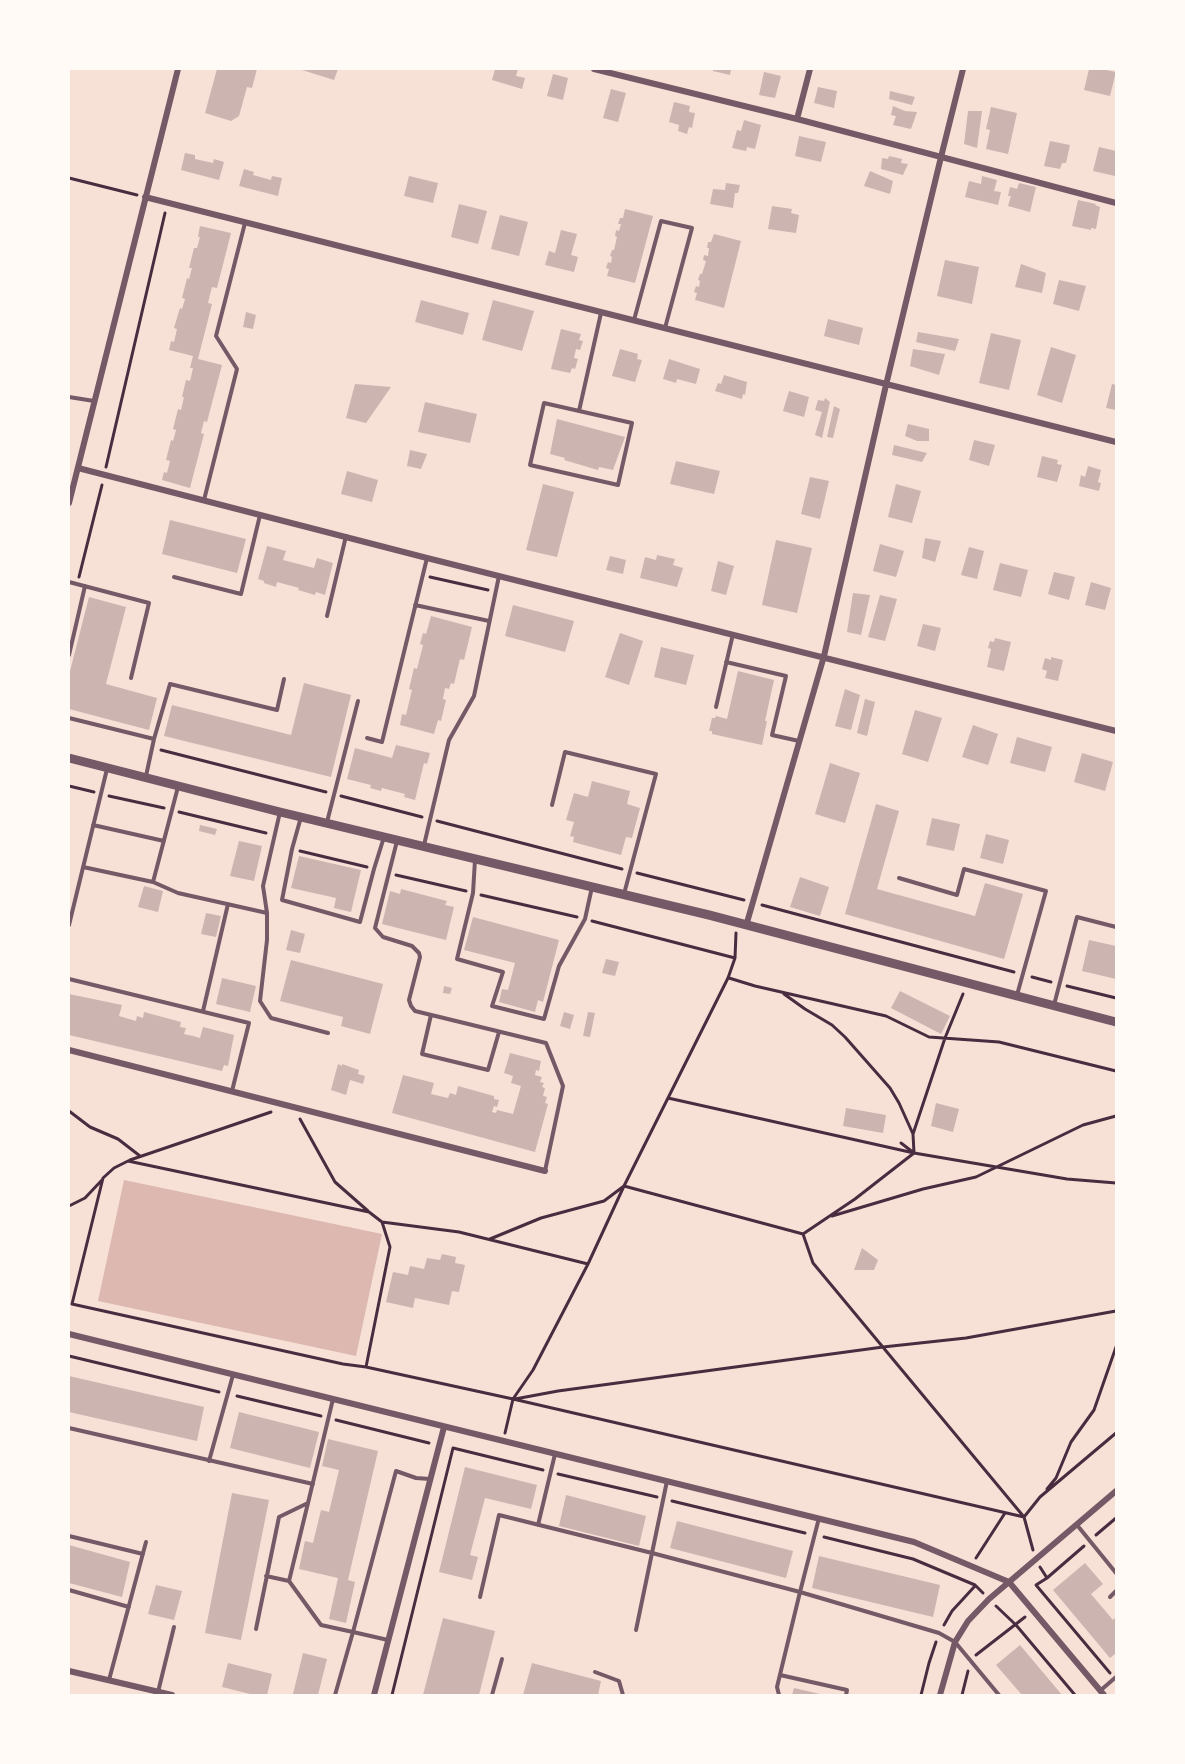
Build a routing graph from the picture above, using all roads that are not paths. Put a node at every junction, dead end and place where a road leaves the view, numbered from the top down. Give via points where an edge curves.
1 (178, 69) edge
2 (594, 69) edge
3 (810, 69) edge
4 (963, 69) edge
5 (797, 119) junction
6 (940, 157) junction
7 (145, 197) junction
8 (1116, 203) edge
9 (245, 222) junction
10 (601, 313) junction
11 (633, 321) junction
12 (665, 329) junction
13 (886, 385) junction
14 (69, 397) edge
15 (94, 400) junction
16 (579, 411) junction
17 (1116, 442) edge
18 (78, 468) junction
19 (71, 488) edge
20 (204, 500) junction
21 (69, 502) edge
22 (261, 514) junction
23 (346, 536) junction
24 (427, 558) junction
25 (499, 576) junction
26 (174, 577) dead end
27 (69, 582) edge
28 (85, 586) junction
29 (415, 605) junction
30 (327, 616) dead end
31 (489, 621) junction
32 (733, 634) junction
33 (69, 656) edge
34 (824, 657) junction
35 (726, 662) junction
36 (131, 678) dead end
37 (284, 679) dead end
38 (358, 701) dead end
39 (716, 707) dead end
40 (69, 718) edge
41 (1116, 731) edge
42 (367, 738) dead end
43 (154, 739) junction
44 (799, 741) junction
45 (69, 758) edge
46 (107, 768) junction
47 (145, 777) junction
48 (178, 785) junction
49 (552, 806) dead end
50 (280, 812) junction
51 (301, 816) junction
52 (327, 822) junction
53 (93, 825) junction
54 (384, 837) junction
55 (397, 840) junction
56 (164, 841) junction
57 (423, 846) junction
58 (475, 859) junction
59 (83, 867) junction
60 (899, 878) dead end
61 (153, 882) junction
62 (592, 887) junction
63 (624, 895) junction
64 (228, 904) junction
65 (267, 913) junction
66 (69, 925) edge
67 (746, 926) junction
68 (1116, 927) edge
69 (69, 979) edge
70 (1017, 996) junction
71 (1054, 1006) junction
72 (202, 1012) junction
73 (431, 1015) junction
74 (1116, 1022) edge
75 (499, 1032) junction
76 (328, 1034) dead end
77 (69, 1050) edge
78 (232, 1091) junction
79 (544, 1171) joint
80 (69, 1334) edge
81 (233, 1375) junction
82 (333, 1399) junction
83 (444, 1427) junction
84 (69, 1428) edge
85 (555, 1454) junction
86 (209, 1461) junction
87 (430, 1479) junction
88 (667, 1481) junction
89 (313, 1484) junction
90 (1116, 1491) edge
91 (308, 1503) junction
92 (819, 1518) junction
93 (1076, 1524) junction
94 (538, 1525) junction
95 (69, 1536) edge
96 (146, 1542) dead end
97 (652, 1553) junction
98 (143, 1554) junction
99 (1116, 1573) edge
100 (266, 1576) junction
101 (289, 1581) junction
102 (1009, 1582) junction
103 (69, 1590) edge
104 (1116, 1591) edge
105 (800, 1592) junction
106 (480, 1597) dead end
107 (1110, 1597) dead end
108 (129, 1606) junction
109 (174, 1627) dead end
110 (256, 1629) dead end
111 (636, 1630) dead end
112 (353, 1632) junction
113 (388, 1640) junction
114 (955, 1642) junction
115 (502, 1659) dead end
116 (69, 1671) edge
117 (595, 1672) dead end
118 (780, 1675) junction
119 (1115, 1677) edge
120 (109, 1680) junction
121 (158, 1692) junction
122 (1102, 1693) edge
123 (172, 1695) edge
124 (334, 1695) edge
125 (374, 1695) edge
126 (492, 1695) edge
127 (623, 1695) edge
128 (779, 1695) edge
129 (846, 1695) edge
130 (940, 1695) edge
131 (999, 1695) edge

1 - 7 street
2 - 5 street
3 - 5 street
4 - 6 street
5 - 6 street
6 - 8 street
6 - 13 street
7 - 9 street
7 - 15 street
9 - 10 street
9 - 20 lane via 216,336 237,369
10 - 11 street
10 - 16 lane
11 - 12 street
11 - 12 lane via 661,221 692,228
12 - 13 street
13 - 17 street
13 - 34 street
14 - 15 lane
15 - 18 street
16 - 16 lane via 544,403 530,465 618,485 632,423
18 - 19 street
18 - 20 street
19 - 21 street
20 - 22 street
22 - 23 street
22 - 26 lane via 241,594
23 - 24 street
23 - 30 lane
24 - 25 street
24 - 29 lane
25 - 31 lane
25 - 32 street
27 - 28 lane
28 - 33 lane
28 - 36 lane via 149,603
29 - 31 lane
29 - 42 lane via 382,742
31 - 57 lane via 474,696 449,740
32 - 34 street
32 - 35 lane
34 - 41 street
34 - 44 street
35 - 39 lane
35 - 44 lane via 786,676 772,735
37 - 43 lane via 277,710 170,684
38 - 52 lane
40 - 43 lane
43 - 47 lane
44 - 67 street
45 - 46 street
46 - 47 street
46 - 53 lane
47 - 48 street
48 - 50 street
48 - 56 lane
49 - 63 lane via 565,752 656,774
50 - 51 street
50 - 65 lane via 263,886
51 - 52 street
51 - 54 lane via 282,900 360,922
52 - 54 street
53 - 56 lane
53 - 59 lane
54 - 55 street
55 - 57 street
55 - 73 lane via 375,928 383,937 417,950 420,957 410,1003 415,1011
56 - 61 lane
57 - 58 street
58 - 62 street
58 - 62 lane via 473,893 457,959 503,972 492,1006 544,1020 559,966 585,919
59 - 61 lane
59 - 66 lane
60 - 70 lane via 957,894 964,869 1046,891
61 - 64 lane via 178,893
62 - 63 street
63 - 67 street
64 - 65 lane
64 - 72 lane
65 - 76 lane via 260,1001 271,1018
67 - 70 street
68 - 71 lane via 1077,917
69 - 72 lane
70 - 71 street
71 - 74 street
72 - 78 lane via 249,1023
73 - 75 lane
73 - 75 lane via 422,1054 488,1071
75 - 79 lane via 546,1043 563,1086
77 - 78 street
78 - 79 street
80 - 81 street
81 - 82 street
81 - 86 lane
82 - 83 street
82 - 89 lane
83 - 85 street
83 - 87 street
84 - 86 lane
85 - 88 street
85 - 94 lane
86 - 89 lane
87 - 112 lane via 396,1471
87 - 113 street
88 - 92 street
88 - 97 lane
89 - 91 lane
90 - 93 street
91 - 100 lane via 279,1517
91 - 101 lane
92 - 102 street via 914,1542
92 - 105 lane
93 - 99 lane
93 - 102 street
94 - 97 lane
94 - 106 lane via 499,1515
95 - 98 lane
96 - 98 lane
97 - 105 lane
97 - 111 lane
98 - 108 lane
100 - 101 lane
100 - 110 lane
101 - 112 lane via 321,1625
102 - 114 street via 968,1621
102 - 122 street
103 - 108 lane
104 - 107 lane
105 - 114 lane via 939,1633
105 - 118 lane
108 - 120 lane
109 - 121 lane
112 - 113 lane
112 - 124 lane
113 - 125 street
114 - 130 street
114 - 131 lane
115 - 126 lane
116 - 120 street
117 - 127 lane via 619,1682
118 - 128 lane
118 - 129 lane via 847,1690
119 - 122 lane
120 - 121 street
121 - 123 street

